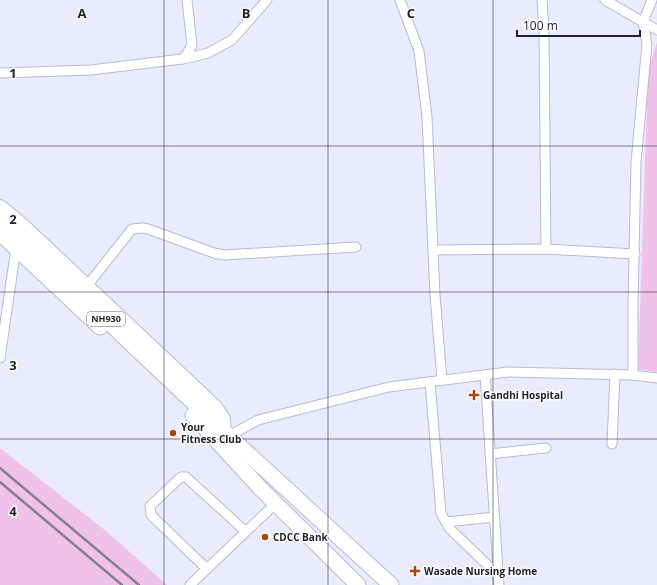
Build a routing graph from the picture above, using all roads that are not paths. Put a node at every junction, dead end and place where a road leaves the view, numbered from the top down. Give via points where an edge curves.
1 (187, 0) edge
2 (266, 0) edge
3 (400, 0) edge
4 (542, 0) edge
5 (605, 0) edge
6 (652, 0) edge
7 (642, 22) junction
8 (657, 30) edge
9 (182, 59) junction
10 (0, 73) edge
11 (0, 207) edge
12 (0, 215) edge
13 (0, 233) edge
14 (356, 247) dead end
15 (16, 248) junction
16 (546, 249) junction
17 (434, 250) junction
18 (635, 254) junction
19 (87, 286) junction
20 (0, 358) edge
21 (615, 374) junction
22 (485, 375) junction
23 (633, 375) junction
24 (657, 378) edge
25 (442, 380) junction
26 (430, 382) junction
27 (226, 434) junction
28 (612, 444) dead end
29 (546, 448) dead end
30 (490, 454) junction
31 (276, 503) junction
32 (495, 517) junction
33 (446, 522) junction
34 (244, 531) junction
35 (208, 569) junction
36 (499, 581) edge
37 (190, 585) edge
38 (358, 585) edge
39 (391, 585) edge

1 - 9 street via 192,45
2 - 9 street via 232,40 208,53
3 - 17 street via 420,58 427,118
4 - 16 street
5 - 7 street
6 - 7 street
7 - 8 street
7 - 18 street via 647,44 636,162
9 - 10 street via 91,70
11 - 19 main road
12 - 27 highway, NH930
13 - 15 highway, NH930
14 - 19 street via 224,255 148,229 137,228 132,230
15 - 20 street
15 - 31 highway, NH930 via 202,424
16 - 17 street
16 - 18 street
17 - 25 street
18 - 23 street via 632,303
19 - 27 main road via 215,406 223,418
21 - 22 street via 508,372
21 - 23 street
21 - 28 street
22 - 25 street
22 - 30 street
23 - 24 street
25 - 26 street
26 - 27 street via 389,387 258,420
26 - 33 street via 440,506
27 - 39 highway, NH930
29 - 30 street
30 - 32 street
31 - 34 street
31 - 38 highway, NH930
32 - 33 street
32 - 36 street
33 - 36 street
34 - 35 street
34 - 35 street via 186,477 181,477 150,506 151,515
35 - 37 street

